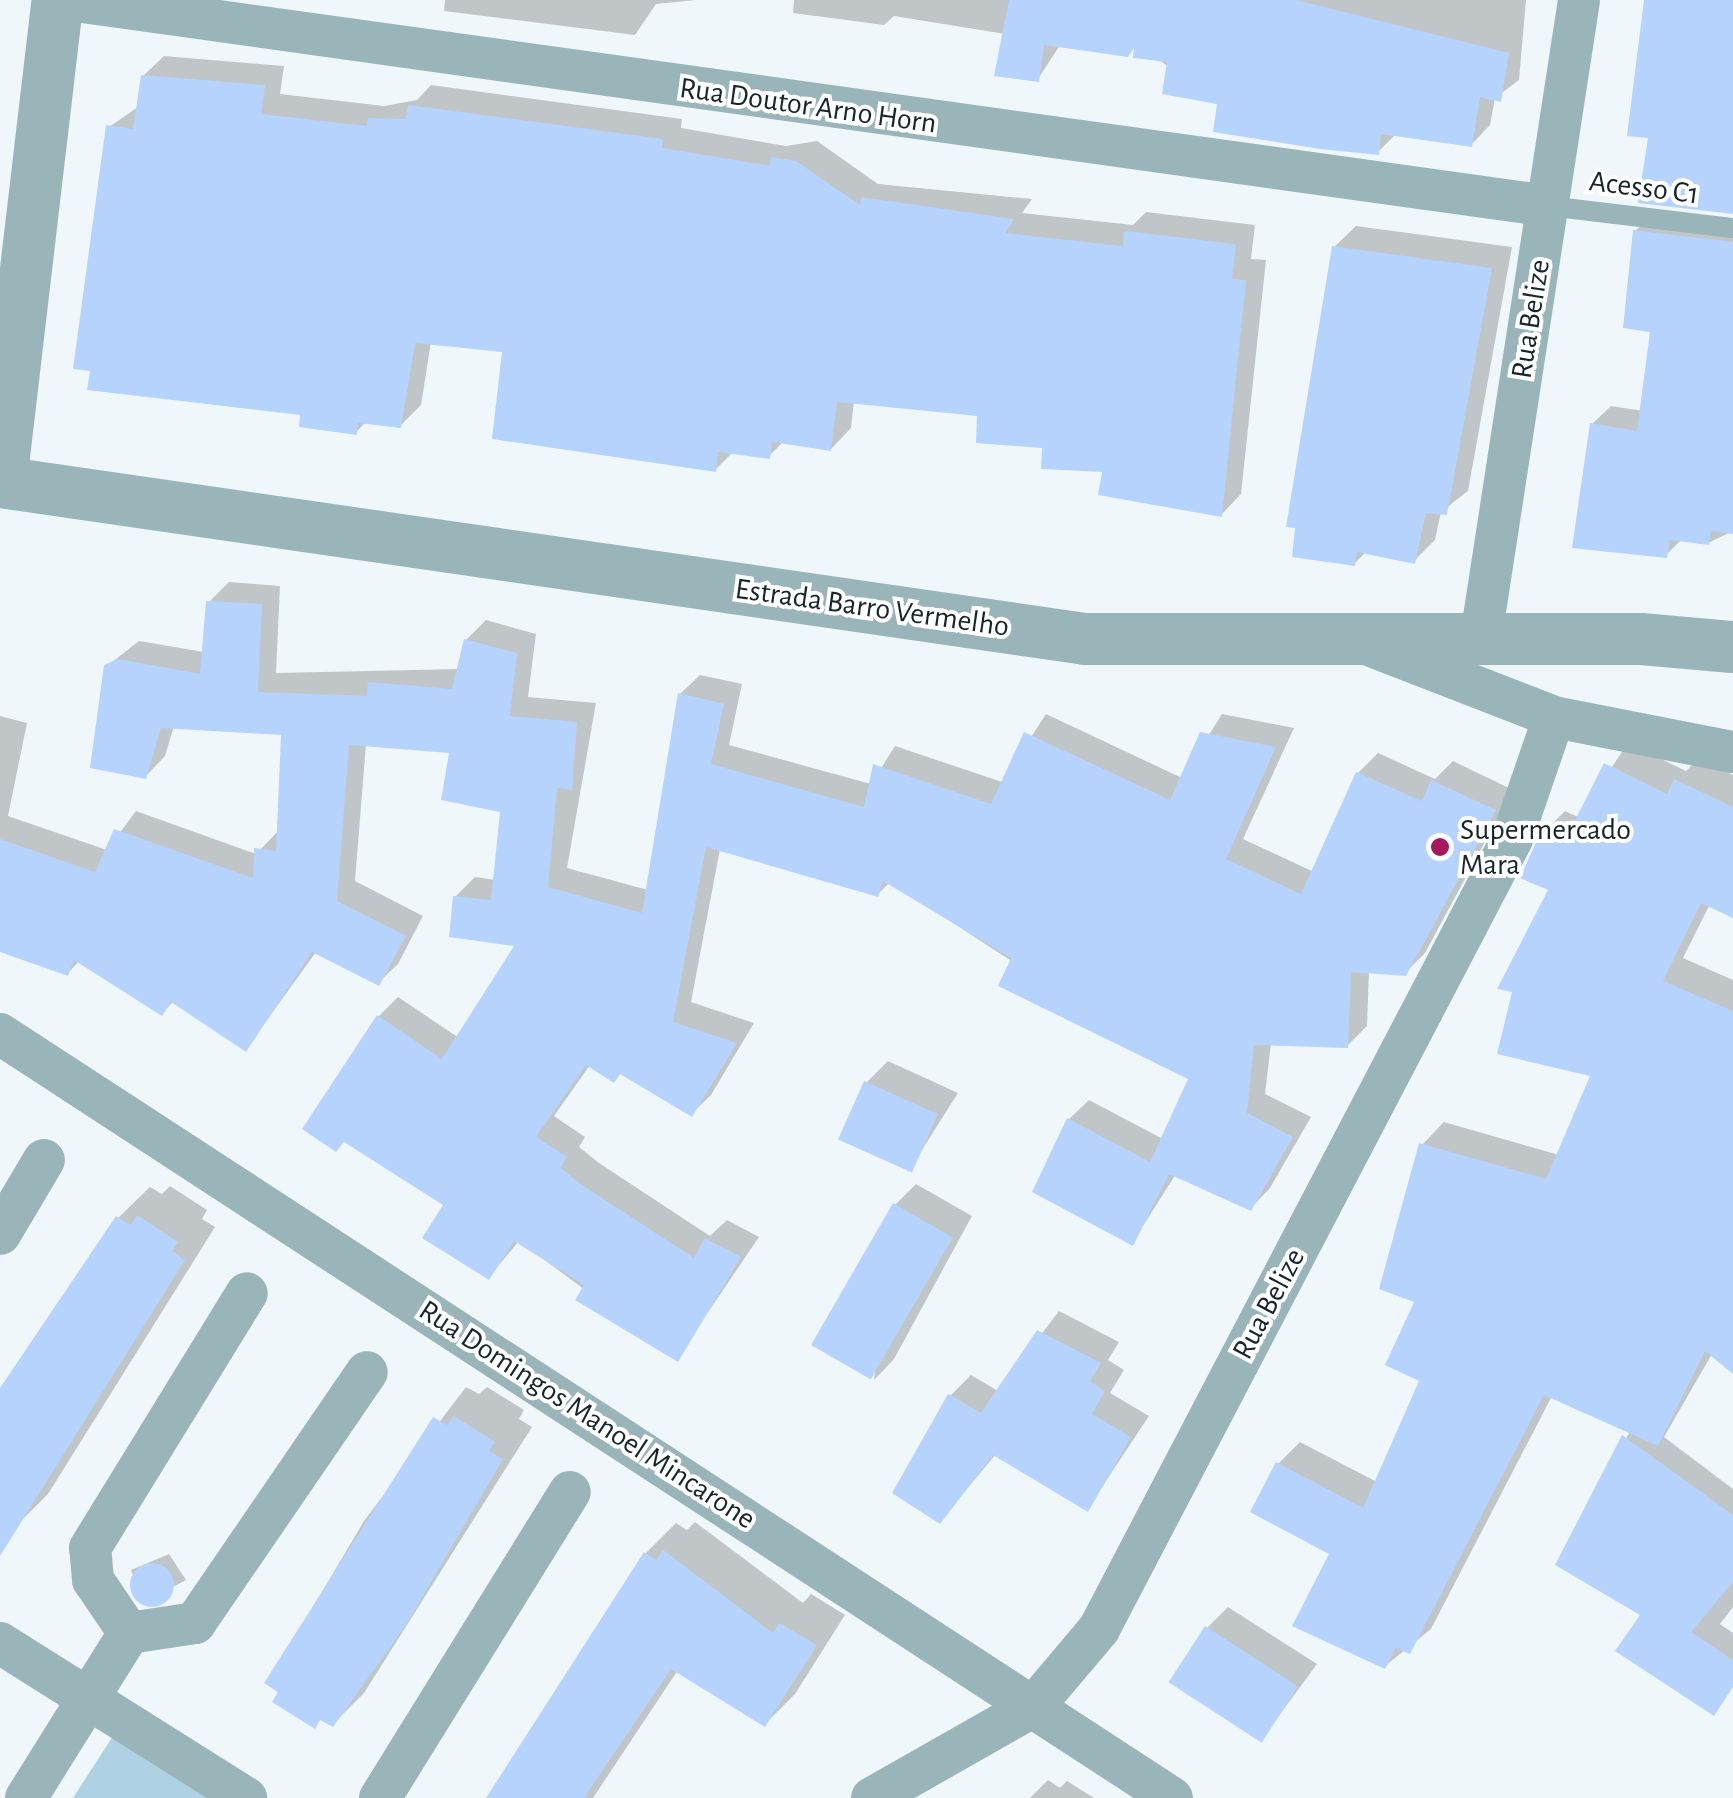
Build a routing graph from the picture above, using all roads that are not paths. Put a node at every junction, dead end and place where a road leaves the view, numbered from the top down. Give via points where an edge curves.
1 (58, 0) edge
2 (68, 0) edge
3 (1579, 0) edge
4 (1548, 206) junction
5 (1733, 228) edge
6 (1, 482) edge
7 (1481, 637) junction
8 (1366, 644) junction
9 (1733, 647) edge
10 (1554, 718) junction
11 (1733, 752) edge
12 (0, 1034) edge
13 (44, 1160) dead end
14 (0, 1234) edge
15 (246, 1294) dead end
16 (367, 1372) dead end
17 (570, 1492) dead end
18 (129, 1633) junction
19 (0, 1643) edge
20 (91, 1698) junction
21 (1034, 1706) junction
22 (26, 1798) edge
23 (246, 1798) edge
24 (380, 1798) edge
25 (872, 1798) edge
26 (1172, 1798) edge

1 - 6 street
2 - 4 street, Rua Doutor Arno Horn
3 - 4 street, Rua Belize
4 - 5 lane, Acesso C1
4 - 7 street, Rua Belize
6 - 8 street, Estrada Barro Vermelho via 1086,639
7 - 8 street
7 - 9 street
8 - 10 street, Estrada Barro Vermelho
10 - 11 street, Estrada Barro Vermelho
10 - 21 street, Rua Belize via 1512,839 1118,1594
12 - 21 street, Rua Domingos Manoel Mincarone
13 - 14 street
15 - 18 street via 90,1548 93,1580
16 - 18 street via 196,1623
17 - 24 street
18 - 20 street
19 - 20 street
20 - 22 street
20 - 23 street
21 - 25 street, Rua Belize
21 - 26 street, Rua Domingos Manoel Mincarone

